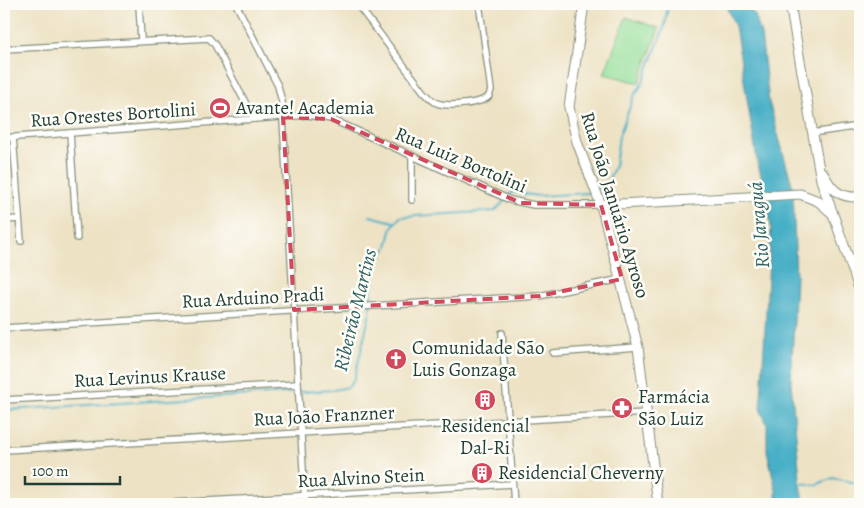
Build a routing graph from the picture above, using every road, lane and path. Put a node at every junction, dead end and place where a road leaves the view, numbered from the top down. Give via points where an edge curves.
1 (139, 4) edge
2 (236, 4) edge
3 (357, 4) edge
4 (584, 4) edge
5 (790, 4) edge
6 (480, 10) dead end
7 (141, 40) junction
8 (4, 49) edge
9 (283, 117) junction
10 (254, 118) junction
11 (860, 126) edge
12 (812, 133) junction
13 (70, 134) junction
14 (13, 137) junction
15 (4, 138) edge
16 (412, 157) junction
17 (818, 164) junction
18 (860, 197) edge
19 (845, 198) junction
20 (412, 200) dead end
21 (601, 205) junction
22 (832, 213) junction
23 (19, 219) junction
24 (4, 220) edge
25 (77, 238) dead end
26 (21, 241) dead end
27 (622, 278) junction
28 (860, 291) edge
29 (294, 310) junction
30 (4, 328) edge
31 (502, 333) dead end
32 (638, 347) junction
33 (553, 353) dead end
34 (298, 386) junction
35 (4, 400) edge
36 (646, 413) junction
37 (508, 421) junction
38 (301, 432) junction
39 (4, 450) edge
40 (512, 484) junction
41 (305, 496) junction
42 (152, 504) edge
43 (305, 504) edge
44 (514, 504) edge
45 (658, 504) edge

1 - 7 street
2 - 9 street via 278,86
3 - 6 street via 424,92 440,104 480,103 489,96 491,90
4 - 21 main road, Rua João Januário Ayroso via 570,107 577,142
5 - 12 main road
7 - 8 street
7 - 10 street via 209,38
9 - 10 street, Rua Luiz Bortolini
9 - 16 street, Rua Luiz Bortolini via 331,119
9 - 29 street
10 - 13 street, Rua Orestes Bortolini
11 - 12 street
12 - 17 main road
13 - 14 street, Rua Orestes Bortolini
13 - 25 street
14 - 15 street, Rua Orestes Bortolini
14 - 23 street
16 - 20 street
16 - 21 street, Rua Luiz Bortolini via 510,200 534,205
17 - 19 main road via 830,187
17 - 22 main road
18 - 19 main road
19 - 22 main road via 837,203
21 - 22 main road via 798,194 813,198
21 - 27 main road, Rua João Januário Ayroso
22 - 28 main road
23 - 24 street
23 - 26 street
27 - 29 street, Rua Arduino Pradi via 539,296
27 - 32 main road, Rua João Januário Ayroso
29 - 30 street, Rua Arduino Pradi
29 - 34 street
31 - 37 street
32 - 33 street
32 - 36 main road, Rua João Januário Ayroso
34 - 35 street, Rua Levinus Krause
34 - 38 street
36 - 37 street, Rua João Franzner
36 - 45 main road, Rua João Januário Ayroso
37 - 38 street, Rua João Franzner
37 - 40 street
38 - 39 street, Rua João Franzner
38 - 41 street
40 - 41 street, Rua Alvino Stein
40 - 44 street
41 - 42 street, Rua Alvino Stein
41 - 43 street

